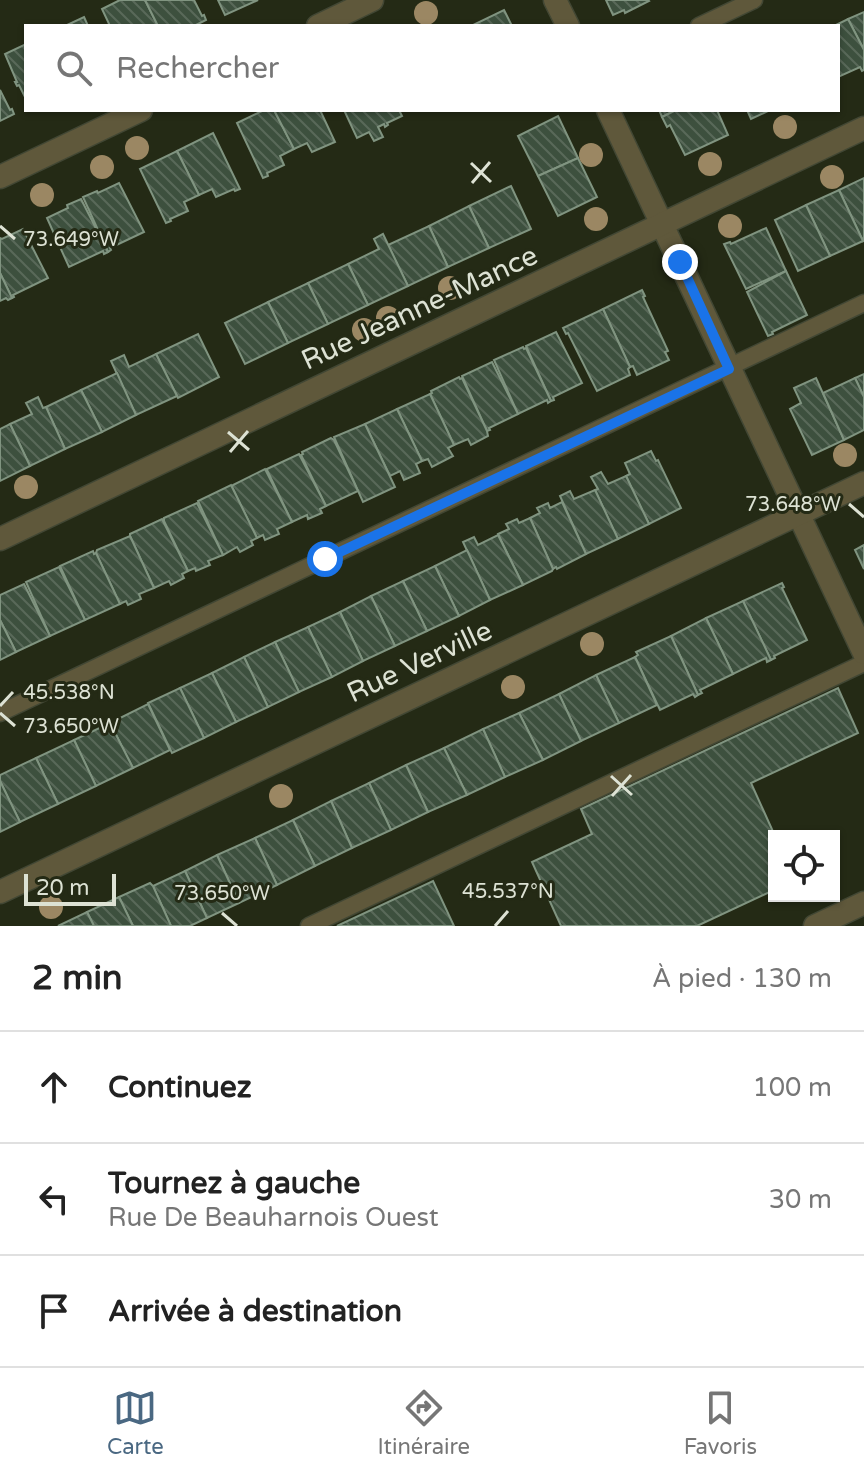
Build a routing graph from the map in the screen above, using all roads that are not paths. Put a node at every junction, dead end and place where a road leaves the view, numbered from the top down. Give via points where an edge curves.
1 (372, 0) edge
2 (555, 0) edge
3 (754, 0) edge
4 (322, 24) edge
5 (567, 24) edge
6 (703, 24) edge
7 (137, 112) edge
8 (609, 112) edge
9 (864, 128) edge
10 (0, 177) edge
11 (663, 224) junction
12 (864, 303) edge
13 (729, 369) junction
14 (864, 483) edge
15 (798, 514) junction
16 (0, 539) edge
17 (864, 653) edge
18 (864, 663) edge
19 (0, 713) edge
20 (0, 892) edge
21 (864, 903) edge
22 (309, 926) edge
23 (815, 926) edge

1 - 4 street
2 - 5 street
3 - 6 lane
7 - 10 street
8 - 11 street
9 - 11 street, Rue Jeanne-Mance
11 - 13 street
11 - 16 street, Rue Jeanne-Mance
12 - 13 lane
13 - 15 street
13 - 19 lane
14 - 15 street, Rue Verville
15 - 17 street
15 - 20 street, Rue Verville
18 - 22 lane
21 - 23 street

